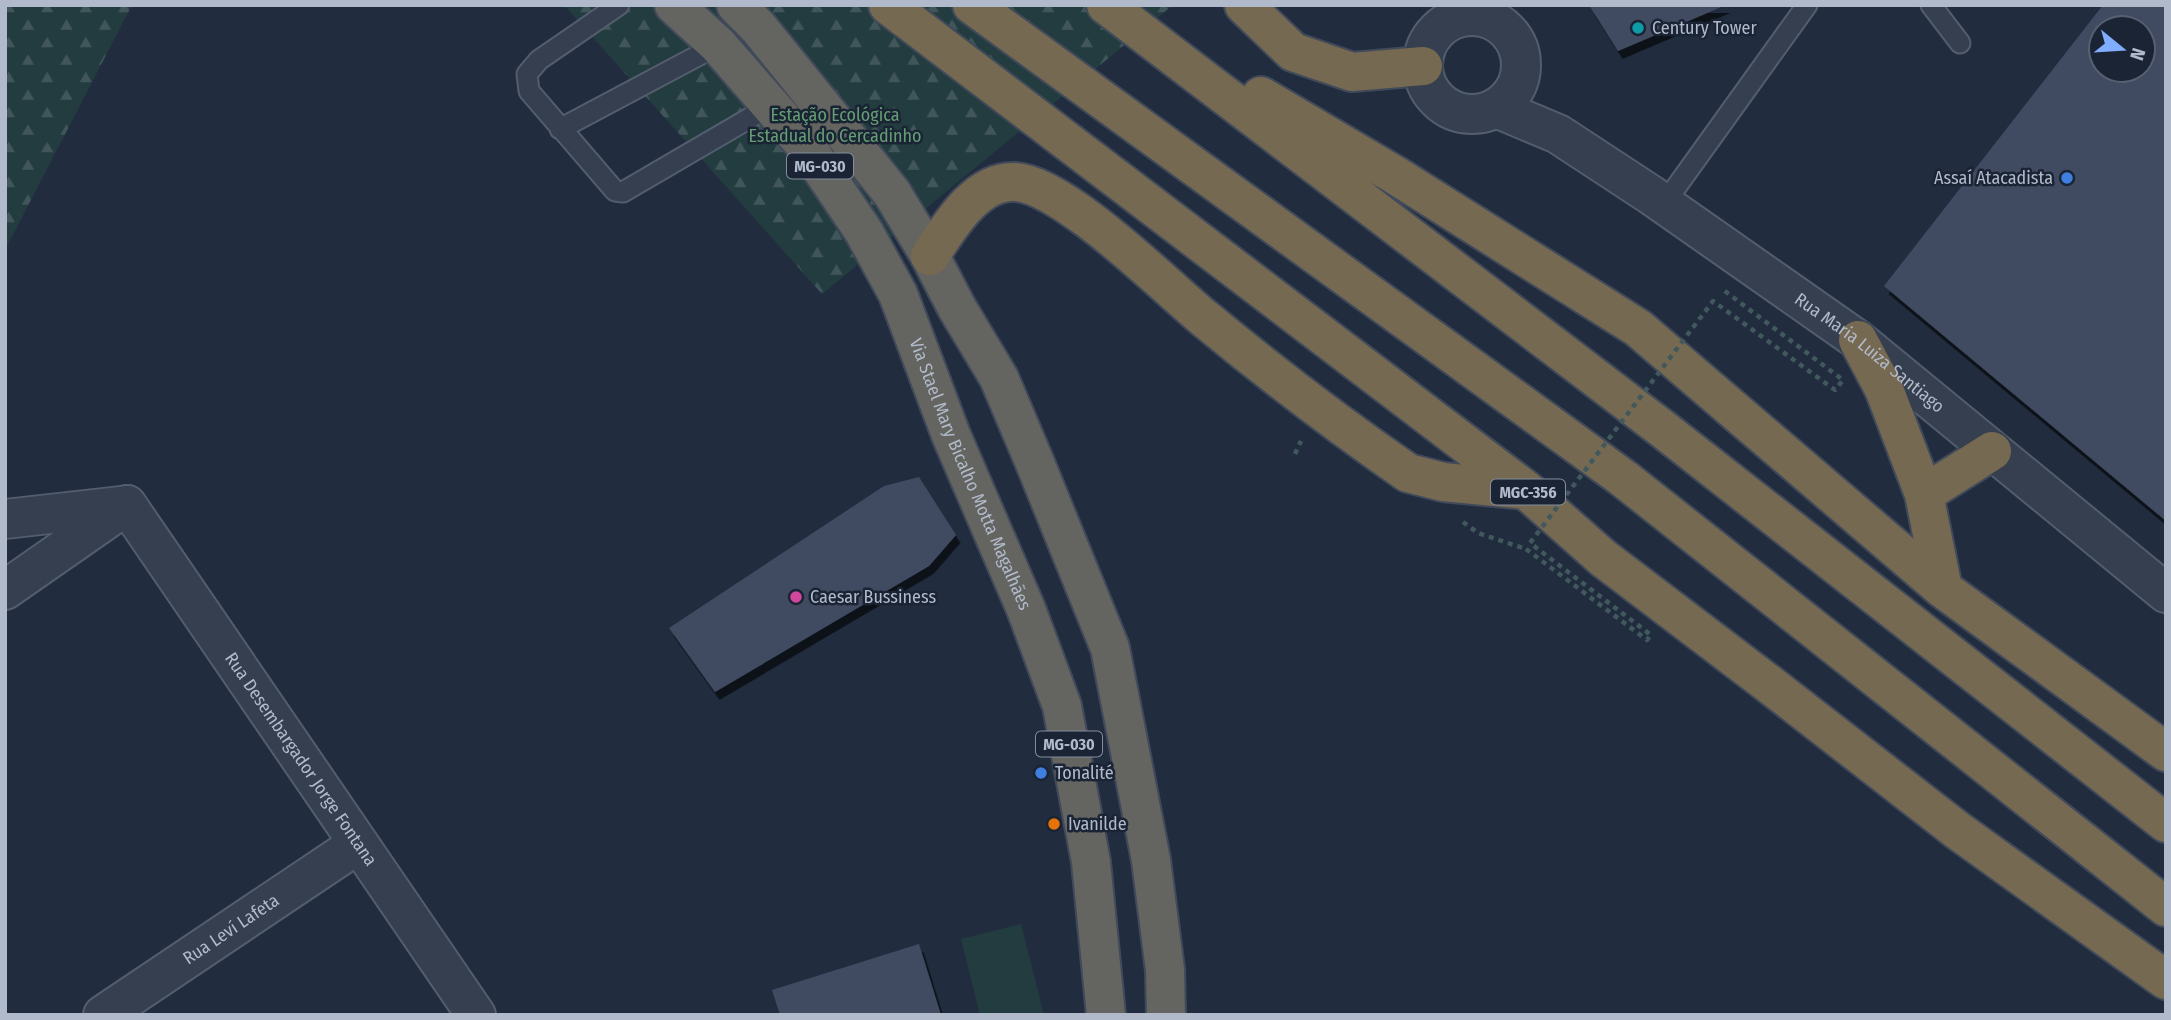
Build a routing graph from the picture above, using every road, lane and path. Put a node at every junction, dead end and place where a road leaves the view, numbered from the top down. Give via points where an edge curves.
1 (619, 5) edge
2 (674, 5) edge
3 (736, 5) edge
4 (888, 5) edge
5 (972, 5) edge
6 (1244, 5) edge
7 (1808, 5) edge
8 (1931, 5) edge
9 (1116, 12) edge
10 (1501, 16) edge
11 (1960, 43) dead end
12 (718, 45) junction
13 (1423, 66) junction
14 (1506, 96) junction
15 (772, 105) junction
16 (560, 129) junction
17 (1664, 204) junction
18 (930, 256) junction
19 (1722, 289) dead end
20 (1858, 340) junction
21 (1992, 450) junction
22 (1526, 490) junction
23 (1924, 494) junction
24 (127, 505) junction
25 (5, 519) edge
26 (1526, 548) dead end
27 (1943, 589) junction
28 (5, 590) edge
29 (2166, 593) edge
30 (2166, 752) edge
31 (2166, 823) edge
32 (358, 844) junction
33 (2166, 907) edge
34 (2166, 980) edge
35 (103, 1015) edge
36 (476, 1015) edge
37 (1106, 1015) edge
38 (1166, 1015) edge

1 - 16 lane via 539,60 527,74 529,91
2 - 12 highway, Via Stael Mary Bicalho Motta Magalhães / MG-030
3 - 18 highway, MG-030 via 892,193
4 - 22 highway, MGC-356
5 - 33 highway via 1623,478
6 - 13 highway via 1293,52 1352,72
7 - 17 lane
8 - 11 lane
9 - 27 highway via 1395,175 1638,328
9 - 31 highway via 1664,430
10 - 13 street via 1459,18 1444,25 1425,50
10 - 14 street via 1520,53 1521,69
12 - 15 highway, Via Stael Mary Bicalho Motta Magalhães / MG-030
12 - 16 lane
13 - 14 street via 1435,97 1463,114 1480,114
14 - 17 street, Rua Maria Luiza Santiago
15 - 16 lane via 622,192 611,187
15 - 37 highway, Via Stael Mary Bicalho Motta Magalhães / MG-030 via 857,222 898,294 1062,706 1091,862
17 - 20 street, Rua Maria Luiza Santiago
18 - 22 highway via 959,215 995,185 1015,181 1039,188 1087,218 1205,318 1408,472 1443,482
18 - 38 highway, MG-030 via 999,378 1110,648 1151,860
19 - 26 path, bridge via 1843,380 1835,390 1713,301 1530,543 1651,635 1647,640
20 - 21 street, Rua Maria Luiza Santiago
20 - 23 highway via 1884,389
21 - 23 highway
21 - 29 street, Rua Maria Luiza Santiago
22 - 34 highway, MGC-356 via 1602,558 1957,830
23 - 27 highway
24 - 25 street
24 - 28 street
24 - 32 street, Rua Desembargador Jorge Fontana
27 - 30 highway
32 - 35 street, Rua Leví Lafeta
32 - 36 street, Rua Desembargador Jorge Fontana

